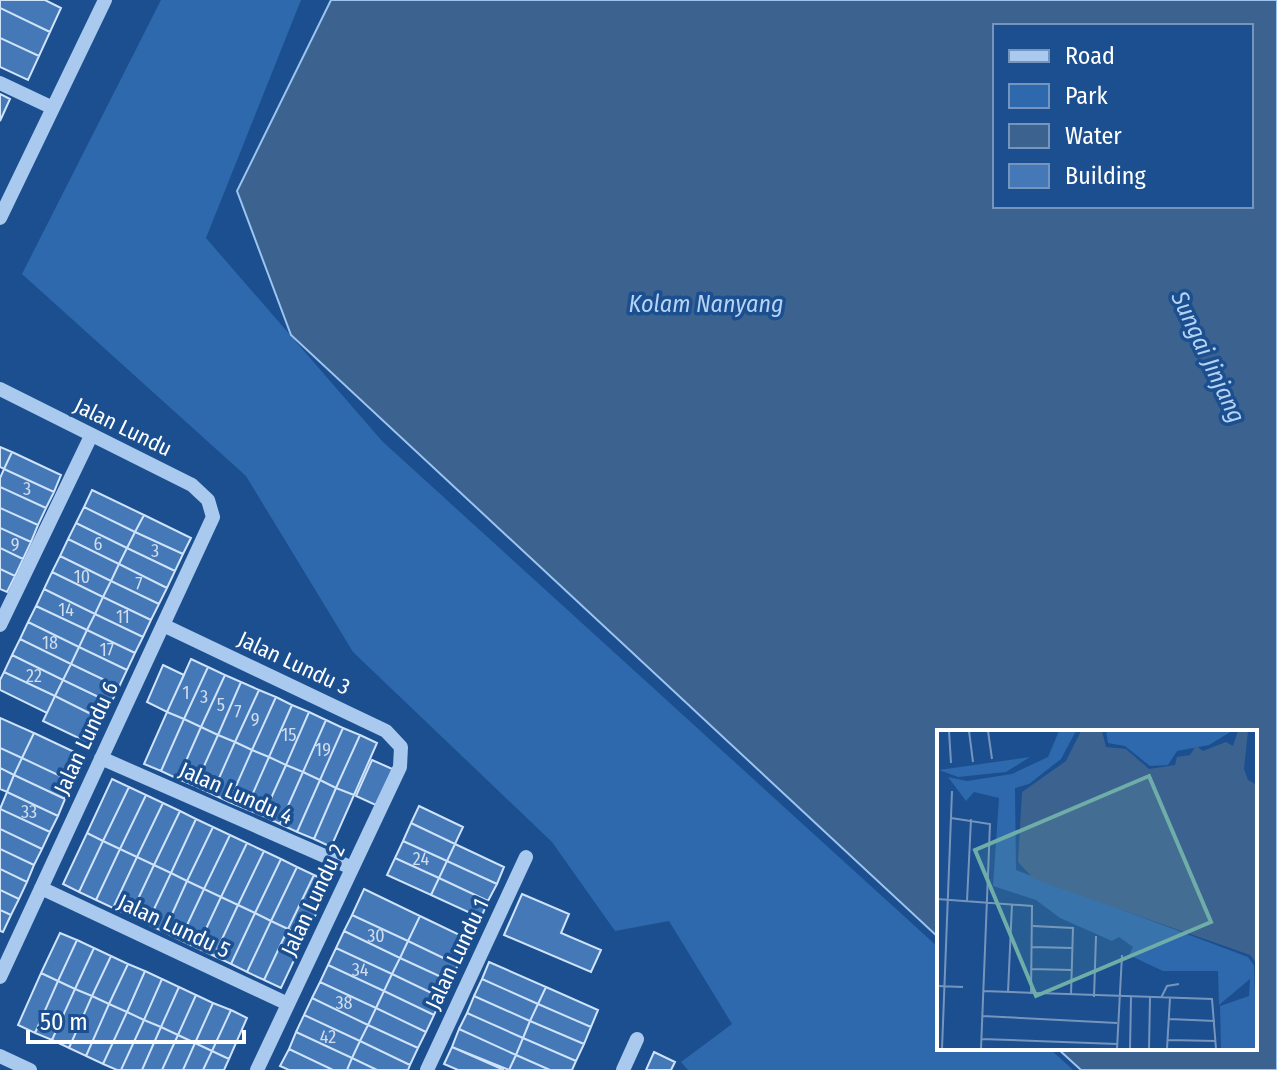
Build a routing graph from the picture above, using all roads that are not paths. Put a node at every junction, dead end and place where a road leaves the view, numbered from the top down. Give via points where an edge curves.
1 (105, 0) edge
2 (0, 83) edge
3 (53, 108) junction
4 (0, 218) edge
5 (0, 389) edge
6 (91, 436) junction
7 (213, 517) joint
8 (0, 625) edge
9 (163, 625) junction
10 (401, 747) joint
11 (101, 758) junction
12 (526, 857) dead end
13 (352, 868) junction
14 (41, 888) junction
15 (0, 977) edge
16 (288, 1004) junction
17 (637, 1039) dead end
18 (0, 1056) edge
19 (30, 1070) edge
20 (257, 1070) edge
21 (427, 1070) edge
22 (623, 1070) edge

1 - 3 street
2 - 3 street
3 - 4 street
5 - 6 street, Jalan Lundu
6 - 7 street, Jalan Lundu via 192,485 208,500
6 - 8 street
7 - 9 street, Jalan Lundu 6
9 - 10 street, Jalan Lundu 3 via 386,731
9 - 11 street, Jalan Lundu 6
10 - 13 street, Jalan Lundu 2 via 400,767
11 - 13 street, Jalan Lundu 4
11 - 14 street, Jalan Lundu 6
12 - 21 street, Jalan Lundu 1
13 - 16 street, Jalan Lundu 2
14 - 15 street, Jalan Lundu 6
14 - 16 street, Jalan Lundu 5
16 - 20 street, Jalan Lundu 2
17 - 22 street
18 - 19 street

